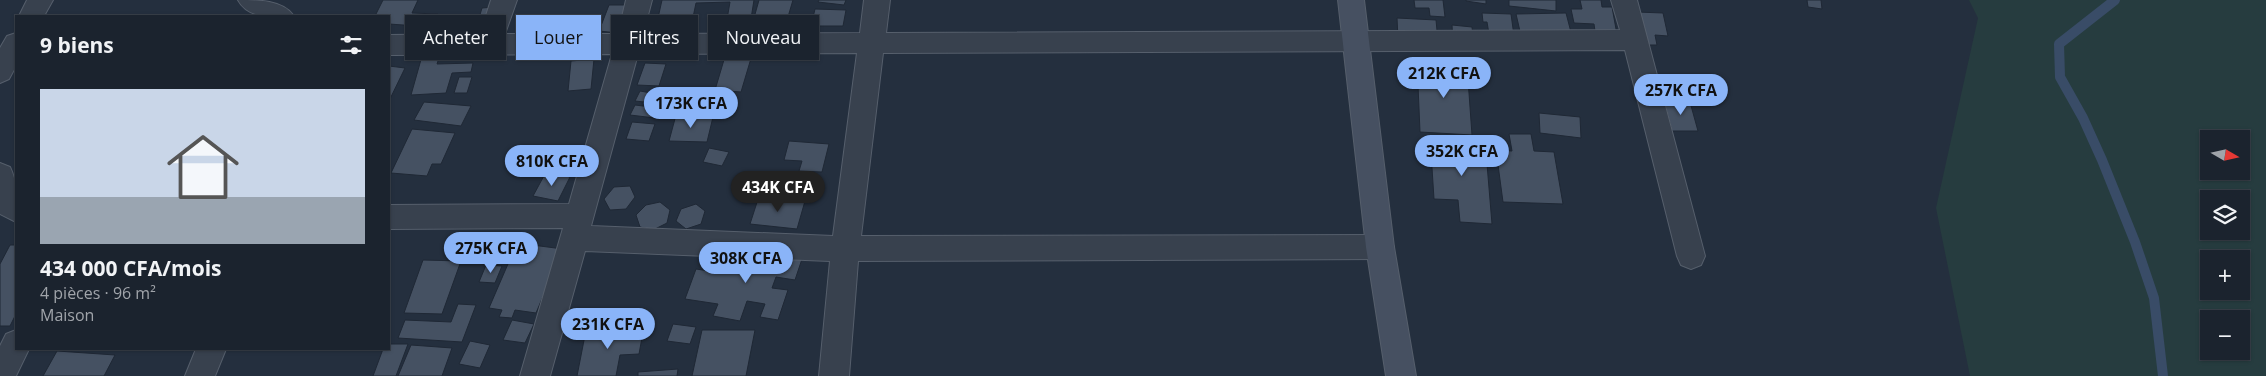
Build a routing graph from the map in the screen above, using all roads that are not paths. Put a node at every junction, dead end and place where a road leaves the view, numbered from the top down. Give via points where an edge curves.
1 (40, 0) edge
2 (251, 0) edge
3 (504, 0) edge
4 (639, 0) edge
5 (877, 0) edge
6 (1351, 0) edge
7 (1624, 0) edge
8 (32, 15) edge
9 (279, 15) edge
10 (499, 15) edge
11 (635, 15) edge
12 (1635, 40) junction
13 (1356, 41) junction
14 (872, 43) junction
15 (506, 44) edge
16 (611, 44) edge
17 (698, 44) edge
18 (15, 45) edge
19 (390, 45) edge
20 (405, 45) edge
21 (624, 60) edge
22 (0, 72) edge
23 (0, 175) edge
24 (15, 209) edge
25 (390, 216) edge
26 (577, 227) junction
27 (1380, 247) junction
28 (845, 249) junction
29 (1691, 256) dead end
30 (15, 346) edge
31 (211, 350) edge
32 (0, 376) edge
33 (200, 376) edge
34 (535, 376) edge
35 (834, 376) edge
36 (1401, 376) edge

1 - 8 street
2 - 9 street
3 - 10 street
4 - 11 street
5 - 14 street
6 - 13 street
7 - 12 street
12 - 13 street
12 - 29 street
13 - 14 street
13 - 27 street
14 - 17 street
14 - 28 street
15 - 16 street
18 - 22 street
19 - 20 street
21 - 26 street
23 - 24 street via 2,190
25 - 26 street
26 - 28 street
26 - 34 street
27 - 28 street
27 - 36 street
28 - 35 street
30 - 32 street
31 - 33 street

